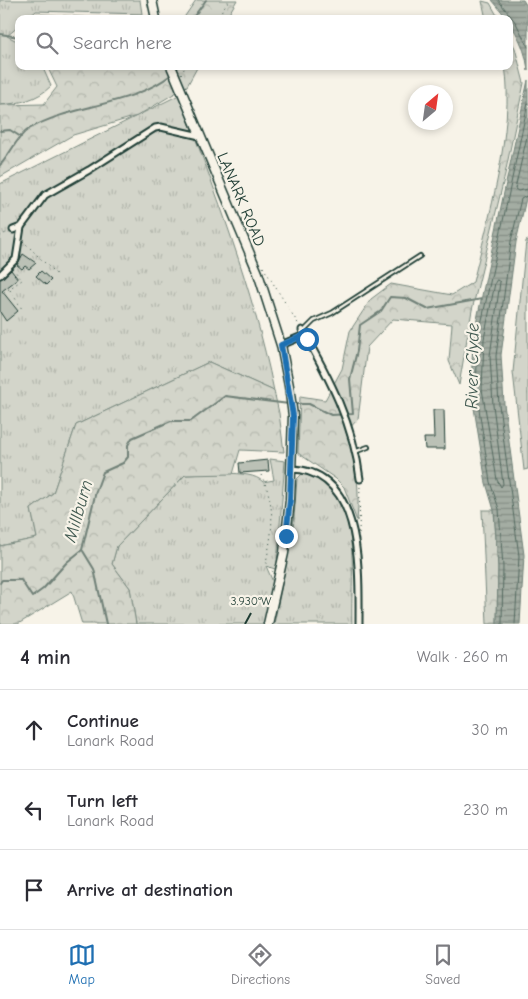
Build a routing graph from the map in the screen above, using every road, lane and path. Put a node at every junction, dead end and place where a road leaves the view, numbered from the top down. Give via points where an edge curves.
1 (152, 0) edge
2 (229, 0) edge
3 (155, 15) edge
4 (219, 15) edge
5 (174, 70) edge
6 (184, 70) edge
7 (177, 78) junction
8 (200, 136) junction
9 (21, 227) junction
10 (13, 230) joint
11 (0, 236) edge
12 (20, 240) junction
13 (420, 256) dead end
14 (259, 260) dead end
15 (11, 266) junction
16 (0, 274) edge
17 (58, 276) dead end
18 (9, 289) junction
19 (0, 296) edge
20 (22, 309) dead end
21 (303, 331) junction
22 (307, 339) junction
23 (281, 345) junction
24 (368, 448) dead end
25 (357, 451) junction
26 (291, 469) junction
27 (261, 475) dead end
28 (360, 479) joint
29 (359, 538) dead end
30 (280, 577) junction
31 (268, 624) edge
32 (359, 624) edge

1 - 3 main road
2 - 4 path
5 - 7 main road, LANARK ROAD
6 - 7 path
7 - 8 main road, LANARK ROAD
8 - 9 street via 161,126 155,128 45,195
8 - 23 main road, LANARK ROAD via 258,273
9 - 10 street
9 - 12 street
10 - 11 path
12 - 15 street
12 - 17 path
13 - 21 lane
14 - 21 path, LANARK ROAD
15 - 16 street
15 - 18 path via 22,280
18 - 19 path
18 - 20 path
21 - 22 street
22 - 23 street via 300,337
22 - 25 street via 338,400
23 - 26 main road, LANARK ROAD via 293,416
24 - 25 lane
25 - 28 street
26 - 30 main road, LANARK ROAD
26 - 32 street via 305,469 324,478 336,491 349,516 358,556
27 - 30 path via 273,510 273,532 266,562 274,575
28 - 29 path
30 - 31 main road, LANARK ROAD

